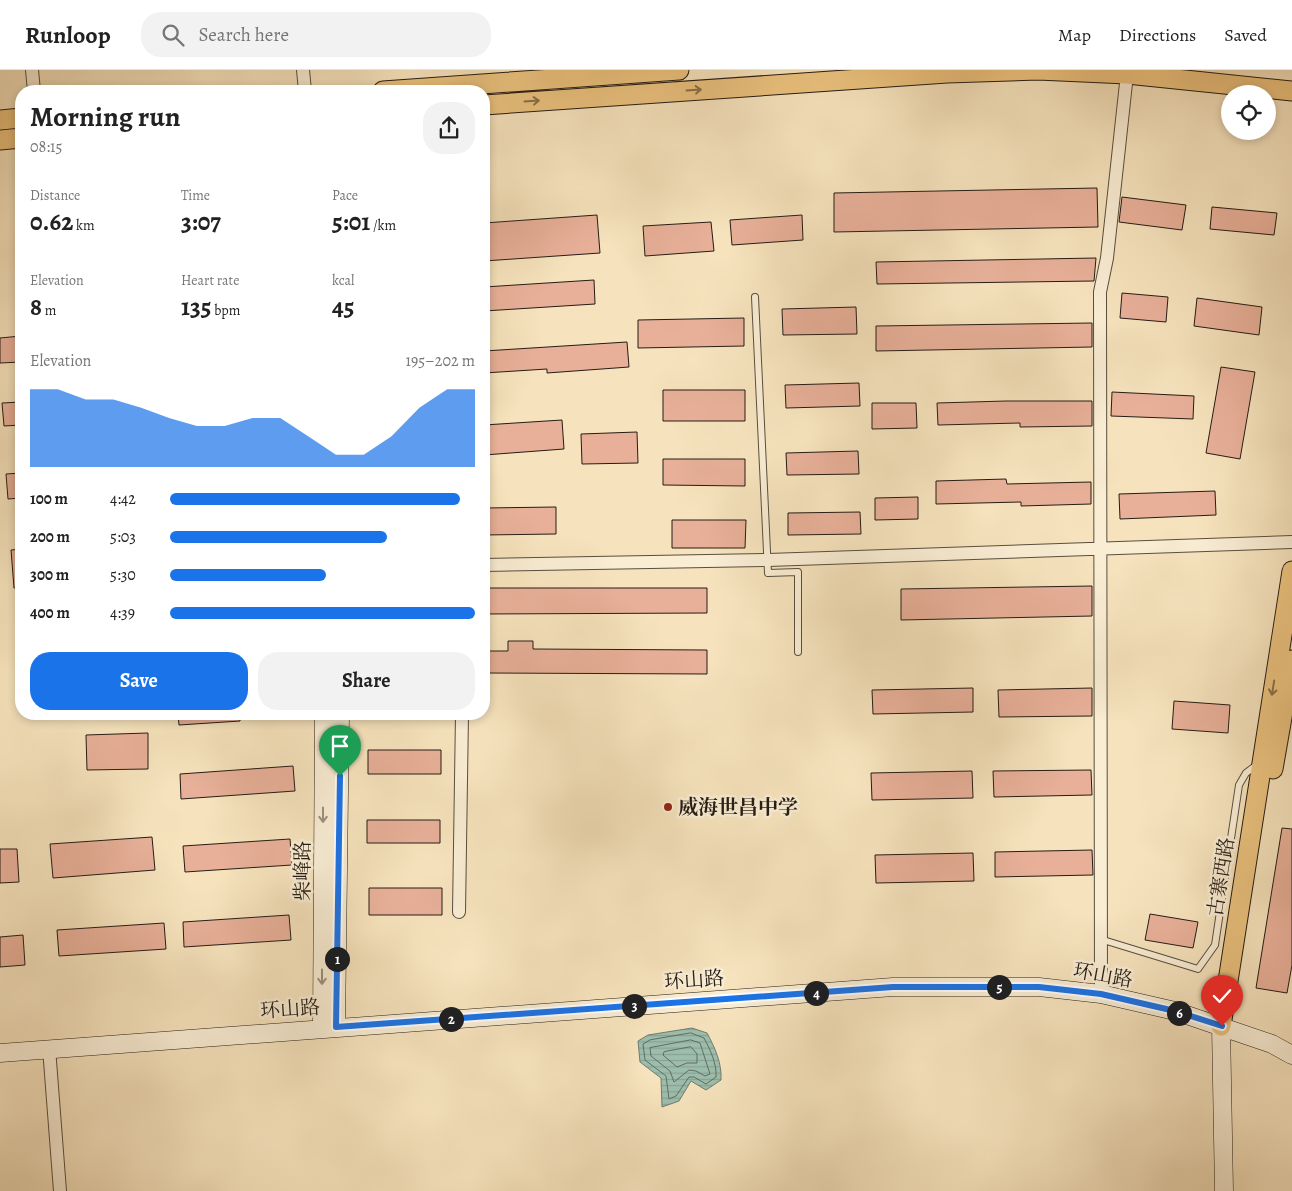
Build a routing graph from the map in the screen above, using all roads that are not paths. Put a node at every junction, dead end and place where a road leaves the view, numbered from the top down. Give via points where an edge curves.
1 (32, 70) edge
2 (303, 70) edge
3 (679, 70) edge
4 (1127, 74) junction
5 (33, 85) edge
6 (304, 85) edge
7 (468, 85) edge
8 (1290, 92) edge
9 (490, 105) edge
10 (15, 119) edge
11 (0, 120) edge
12 (15, 139) edge
13 (0, 140) edge
14 (755, 297) dead end
15 (1292, 542) edge
16 (1100, 548) junction
17 (768, 560) junction
18 (490, 566) edge
19 (1292, 571) edge
20 (798, 652) dead end
21 (1292, 660) edge
22 (324, 720) edge
23 (340, 720) edge
24 (462, 720) edge
25 (1268, 763) junction
26 (459, 912) dead end
27 (1099, 939) junction
28 (1101, 994) junction
29 (329, 1028) junction
30 (1226, 1029) junction
31 (49, 1048) junction
32 (0, 1053) edge
33 (1292, 1055) edge
34 (60, 1191) edge
35 (1224, 1191) edge
36 (1235, 1191) edge

1 - 5 street
2 - 6 street
3 - 7 main road
4 - 8 main road
9 -> 4 main road via 947,73 1038,70
4 - 16 street via 1107,258 1100,292
10 - 11 main road
12 - 13 main road
14 - 17 lane
15 - 16 street
16 - 17 street
16 - 27 street
17 - 18 street
17 - 20 lane via 768,573 798,572
19 -> 25 main road, 古寨西路
21 - 25 main road, 古寨西路
22 -> 29 main road, 柴峰路
23 - 29 main road, 柴峰路
24 - 26 street
25 - 27 lane via 1246,773 1239,785 1215,945 1198,968
25 - 30 main road, 古寨西路
27 - 28 street
28 - 29 main road, 环山路 via 1039,987 893,987
28 - 30 main road, 环山路 via 1175,1011
29 - 31 main road, 环山路
30 - 33 main road, 环山路 via 1272,1044
30 - 35 main road, 古寨西路
30 - 36 main road, 古寨西路
31 - 32 main road, 环山路
31 - 34 street

